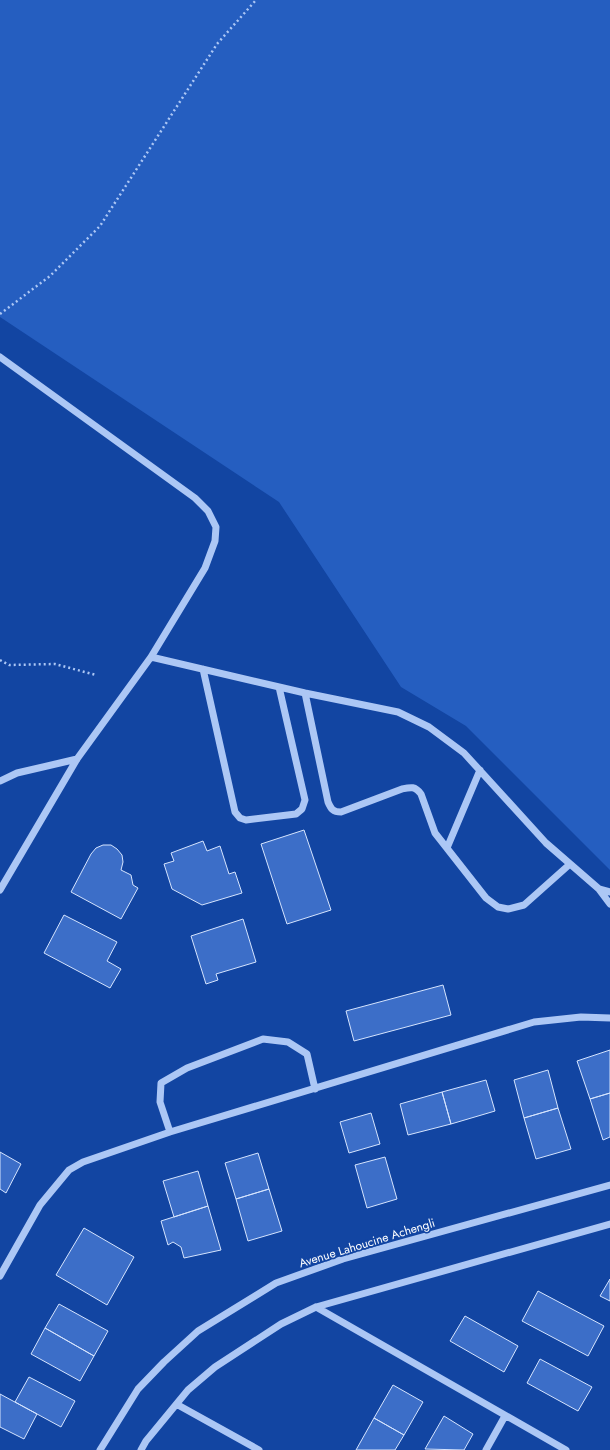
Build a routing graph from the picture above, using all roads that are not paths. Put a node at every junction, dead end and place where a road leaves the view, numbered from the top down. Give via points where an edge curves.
1 (0, 357) edge
2 (151, 657) junction
3 (203, 669) junction
4 (279, 687) junction
5 (305, 693) junction
6 (77, 759) junction
7 (480, 770) junction
8 (0, 781) edge
9 (447, 848) junction
10 (570, 864) junction
11 (597, 887) junction
12 (0, 890) edge
13 (610, 892) edge
14 (610, 904) edge
15 (610, 1018) edge
16 (315, 1089) junction
17 (170, 1132) junction
18 (610, 1185) edge
19 (610, 1224) edge
20 (0, 1276) edge
21 (316, 1307) junction
22 (178, 1404) junction
23 (505, 1416) junction
24 (100, 1450) edge
25 (141, 1450) edge
26 (259, 1450) edge
27 (486, 1450) edge
28 (566, 1450) edge

1 - 2 street via 195,498 208,512 216,527 215,541 205,568
2 - 3 street
2 - 6 street
3 - 4 street
3 - 4 street via 235,812 246,820 296,814 302,809 305,800
4 - 5 street
5 - 7 street via 398,712 429,727 464,753
5 - 9 street via 331,809 341,812 412,787 421,794 435,833
6 - 8 street via 17,773
6 - 12 street
7 - 9 street
7 - 10 street via 546,843
9 - 10 street via 486,898 498,907 508,909 524,904
10 - 11 street
11 - 13 street
11 - 14 street
15 - 16 street via 581,1017 534,1022
16 - 17 street
16 - 17 street via 306,1054 288,1042 263,1039 187,1068 161,1083 160,1102
17 - 20 street via 97,1157 69,1170 40,1205
18 - 24 street, Avenue Lahoucine Achengli via 343,1259 276,1283 198,1331 164,1362 138,1389
19 - 21 street
21 - 22 street via 281,1324 215,1367 188,1390
21 - 23 street
22 - 25 street via 146,1440
22 - 26 street
23 - 27 street
23 - 28 street

